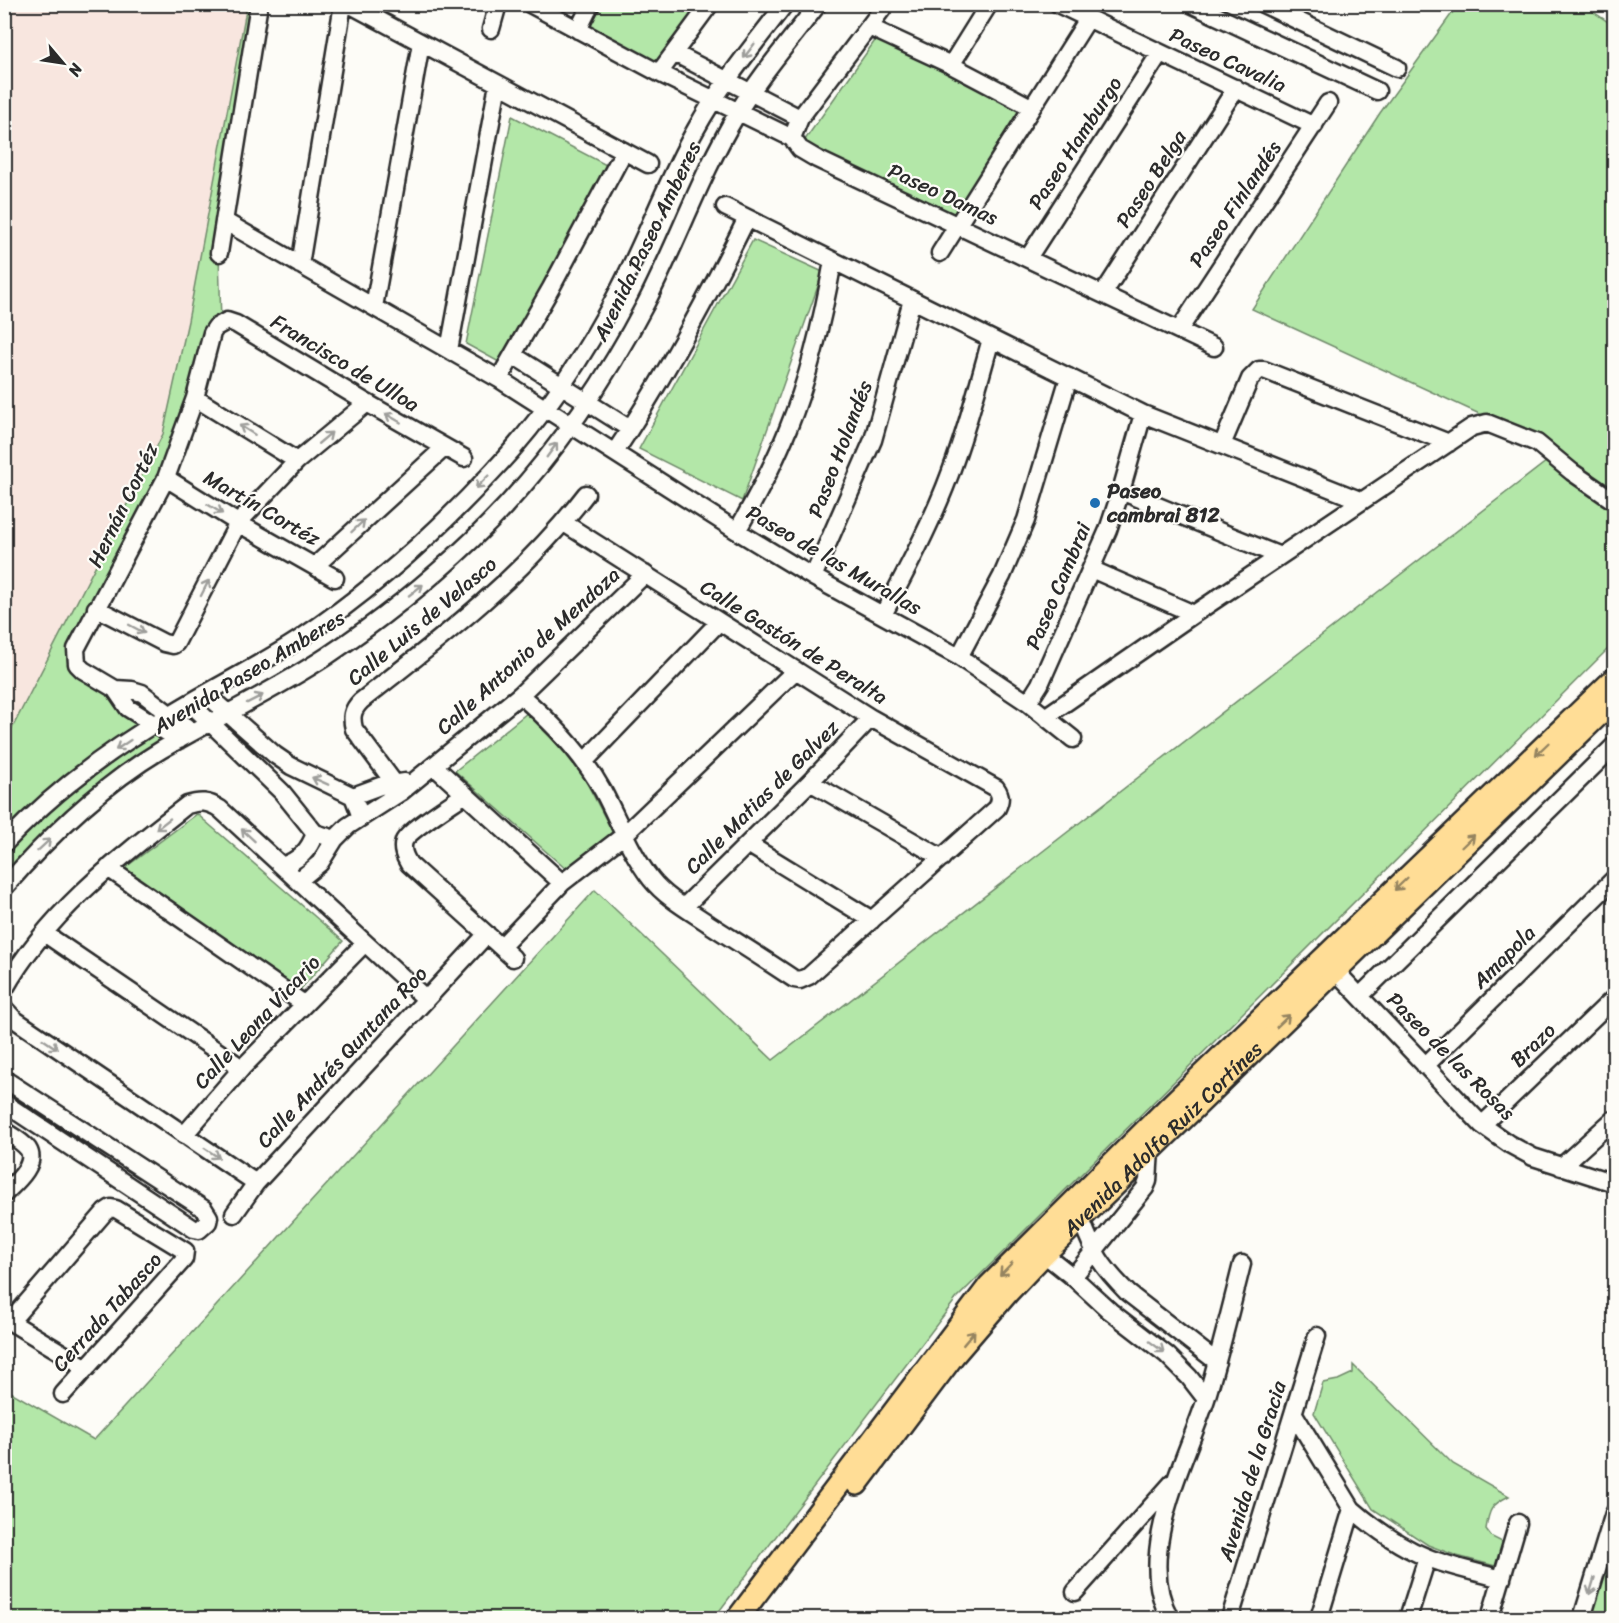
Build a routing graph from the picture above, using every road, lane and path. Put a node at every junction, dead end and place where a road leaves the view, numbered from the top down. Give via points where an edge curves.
1 (259, 4) edge
2 (343, 4) edge
3 (349, 4) edge
4 (498, 4) edge
5 (530, 4) edge
6 (591, 4) edge
7 (710, 4) edge
8 (785, 4) edge
9 (818, 4) edge
10 (886, 4) edge
11 (989, 4) edge
12 (1058, 4) edge
13 (1263, 4) edge
14 (1194, 5) edge
15 (1088, 19) junction
16 (869, 27) junction
17 (491, 29) dead end
18 (578, 30) junction
19 (422, 43) junction
20 (674, 53) junction
21 (1160, 53) junction
22 (951, 65) junction
23 (1397, 68) dead end
24 (659, 73) junction
25 (728, 80) junction
26 (498, 84) junction
27 (1236, 88) junction
28 (1377, 91) dead end
29 (751, 93) junction
30 (714, 100) junction
31 (1328, 103) dead end
32 (1031, 107) junction
33 (738, 112) junction
34 (800, 118) junction
35 (1314, 126) junction
36 (792, 138) junction
37 (624, 151) junction
38 (648, 164) dead end
39 (725, 207) dead end
40 (747, 218) junction
41 (224, 221) junction
42 (956, 226) junction
43 (219, 253) dead end
44 (940, 253) dead end
45 (1028, 258) junction
46 (833, 261) junction
47 (300, 265) junction
48 (1103, 294) junction
49 (912, 300) junction
50 (374, 307) junction
51 (221, 323) joint
52 (1179, 330) junction
53 (991, 339) junction
54 (1214, 347) dead end
55 (449, 350) junction
56 (513, 355) junction
57 (1069, 377) junction
58 (499, 379) junction
59 (562, 386) junction
60 (195, 398) junction
61 (586, 401) junction
62 (367, 403) junction
63 (546, 409) junction
64 (1143, 414) junction
65 (571, 424) junction
66 (630, 429) junction
67 (1449, 443) junction
68 (1222, 445) junction
69 (444, 448) junction
70 (615, 452) junction
71 (464, 458) dead end
72 (297, 461) junction
73 (166, 478) junction
74 (1121, 491) junction
75 (586, 494) dead end
76 (1362, 501) junction
77 (1614, 501) edge
78 (238, 523) junction
79 (564, 523) junction
80 (737, 531) junction
81 (1280, 556) junction
82 (315, 566) junction
83 (1092, 569) junction
84 (645, 574) junction
85 (813, 577) junction
86 (335, 578) dead end
87 (96, 608) junction
88 (1194, 614) junction
89 (883, 615) junction
90 (719, 622) junction
91 (959, 657) junction
92 (796, 670) junction
93 (1614, 679) edge
94 (115, 689) junction
95 (206, 694) junction
96 (520, 695) junction
97 (1614, 700) edge
98 (190, 703) junction
99 (1028, 703) junction
100 (228, 712) junction
101 (170, 714) junction
102 (1045, 717) junction
103 (871, 718) junction
104 (210, 723) junction
105 (153, 724) junction
106 (186, 736) junction
107 (1072, 739) dead end
108 (1614, 746) edge
109 (584, 762) junction
110 (434, 766) junction
111 (810, 782) junction
112 (403, 785) junction
113 (465, 794) junction
114 (353, 796) junction
115 (361, 817) junction
116 (315, 833) junction
117 (623, 836) junction
118 (335, 839) junction
119 (4, 843) edge
120 (748, 844) junction
121 (942, 858) junction
122 (282, 866) junction
123 (108, 868) junction
124 (1614, 879) edge
125 (298, 881) junction
126 (562, 883) junction
127 (4, 888) edge
128 (684, 907) junction
129 (872, 920) junction
130 (44, 933) junction
131 (487, 934) junction
132 (365, 943) junction
133 (1329, 965) junction
134 (4, 990) edge
135 (1360, 996) junction
136 (1614, 998) edge
137 (426, 999) junction
138 (304, 1004) junction
139 (4, 1008) edge
140 (1425, 1066) junction
141 (242, 1068) junction
142 (4, 1079) edge
143 (4, 1103) edge
144 (1614, 1119) edge
145 (1482, 1125) junction
146 (4, 1131) edge
147 (184, 1135) junction
148 (1150, 1150) junction
149 (1561, 1167) junction
150 (256, 1183) junction
151 (1614, 1183) edge
152 (4, 1194) edge
153 (234, 1214) dead end
154 (1069, 1217) junction
155 (1094, 1253) junction
156 (1044, 1254) junction
157 (1242, 1264) dead end
158 (1073, 1277) junction
159 (7, 1320) edge
160 (1317, 1336) dead end
161 (1217, 1362) junction
162 (87, 1368) junction
163 (63, 1394) dead end
164 (1206, 1399) junction
165 (1294, 1414) junction
166 (1177, 1477) junction
167 (1352, 1509) junction
168 (1614, 1513) edge
169 (1518, 1522) dead end
170 (1427, 1558) junction
171 (1502, 1579) junction
172 (1075, 1592) dead end
173 (738, 1618) edge
174 (755, 1618) edge
175 (1170, 1618) edge
176 (1230, 1618) edge
177 (1318, 1618) edge
178 (1408, 1618) edge
179 (1490, 1618) edge
180 (1582, 1618) edge

1 - 41 street
2 - 47 street
3 - 19 street
4 - 17 street
5 - 18 street, Paseo Damas
6 - 18 street
7 - 20 street
8 -> 25 street, Avenida Paseo Amberes
9 - 29 street, Avenida Paseo Amberes
10 - 16 street
11 - 22 street
12 - 15 street, Paseo Cavalia
13 - 23 street
14 - 28 street
15 - 21 street, Paseo Cavalia
15 - 32 street
16 - 22 street
16 - 34 street
18 - 24 street, Paseo Damas
19 - 26 street
19 - 50 street
20 - 24 street
20 - 25 street
21 - 27 street, Paseo Cavalia
21 - 45 street, Paseo Hamburgo
22 - 32 street
24 - 30 street, Paseo Damas
25 - 29 street
25 - 30 street, Avenida Paseo Amberes
26 - 37 street
26 - 55 street
27 - 35 street, Paseo Cavalia
27 - 48 street, Paseo Belga
29 - 33 street, Avenida Paseo Amberes
29 - 34 street
30 - 33 street, Paseo Damas
30 - 59 street, Avenida Paseo Amberes via 681,155 620,289
31 - 35 street, Paseo Finlandés
32 - 42 street
33 - 36 street, Paseo Damas
33 - 61 street, Avenida Paseo Amberes via 647,302
34 - 36 street
35 - 52 street, Paseo Finlandés
36 - 42 street, Paseo Damas via 800,149 817,159
37 - 38 street
37 - 56 street
39 - 40 street
40 - 46 street
40 - 66 street via 711,290
41 - 43 street
41 - 47 street, Paseo de las Murallas
42 - 44 street
42 - 45 street, Paseo Damas
45 - 48 street, Paseo Damas
46 - 49 street
46 - 80 street via 820,329 789,428
47 - 50 street, Paseo de las Murallas
48 - 52 street, Paseo Damas
49 - 53 street
49 - 85 street, Paseo Holandés via 873,440
50 - 55 street, Paseo de las Murallas
51 - 60 street, Hernán Cortéz via 212,333
51 - 62 street, Francisco de Ulloa via 237,324
52 - 54 street, Paseo Damas
53 - 57 street
53 - 89 street via 946,485
55 - 58 street, Paseo de las Murallas
56 - 58 street
56 - 59 street
57 - 64 street
57 - 91 street via 1026,520 1002,576
58 - 63 street, Paseo de las Murallas
59 - 61 street
59 - 63 street, Avenida Paseo Amberes
72 -> 60 street
60 - 73 street, Hernán Cortéz
61 - 65 street, Avenida Paseo Amberes
61 - 66 street
69 -> 62 street, Francisco de Ulloa
72 -> 62 street
63 - 65 street, Paseo de las Murallas
63 -> 95 street, Avenida Paseo Amberes via 494,471 389,572 297,640
64 - 68 street
64 - 74 street, Paseo Cambrai
65 - 70 street, Paseo de las Murallas
100 -> 65 street, Avenida Paseo Amberes via 326,657 426,582 510,500
66 - 70 street
67 - 68 street via 1259,370 1250,379
67 - 76 street
67 - 77 street via 1472,427 1487,423 1537,443
68 - 76 street
69 - 71 street, Francisco de Ulloa
82 -> 69 street
70 - 80 street, Paseo de las Murallas
72 - 78 street
73 -> 78 street, Martín Cortéz
73 - 87 street, Hernán Cortéz
74 - 81 street
74 - 83 street, Paseo Cambrai
75 - 79 street, Calle Luis de Velasco
76 - 81 street
78 - 82 street, Martín Cortéz
87 -> 78 street via 173,645
79 - 84 street, Calle Gastón de Peralta
79 - 112 street, Calle Luis de Velasco via 473,611 354,709 354,729
80 - 85 street, Paseo de las Murallas
81 - 88 street
82 - 86 street, Martín Cortéz
83 - 88 street
83 - 99 street, Paseo Cambrai
84 - 90 street, Calle Gastón de Peralta
84 - 96 street, Calle Antonio de Mendoza
85 - 89 street, Paseo de las Murallas
87 - 94 street, Hernán Cortéz via 76,649 77,664
88 - 102 street
89 - 91 street, Paseo de las Murallas
90 - 92 street, Calle Gastón de Peralta
90 - 109 street
91 - 99 street, Paseo de las Murallas
92 - 103 street, Calle Gastón de Peralta
92 - 117 street
93 -> 133 main road
94 - 101 street via 136,691
94 - 105 street via 128,708
95 - 98 street, Avenida Paseo Amberes
95 - 100 street
96 - 109 street via 555,726
96 - 110 street, Calle Antonio de Mendoza
133 -> 97 main road, Avenida Adolfo Ruiz Cortínes
98 - 101 street, Avenida Paseo Amberes
98 - 104 street
99 - 102 street, Paseo de las Murallas
100 - 104 street, Avenida Paseo Amberes
114 -> 100 street via 291,766
101 - 105 street, Avenida Paseo Amberes
101 - 106 street
102 - 107 street, Paseo de las Murallas
103 - 111 street, Calle Matias de Galvez
103 - 121 street, Calle Gastón de Peralta via 996,788 1000,797 997,808
104 - 106 street, Avenida Paseo Amberes
104 - 116 street via 282,792
105 - 106 street
105 -> 119 street, Avenida Paseo Amberes via 76,776
127 -> 106 street, Avenida Paseo Amberes via 87,804
108 - 135 street
109 - 117 street
110 - 112 street, Calle Antonio de Mendoza
110 - 113 street
111 - 120 street, Calle Matias de Galvez
111 - 121 street
112 - 114 street, Calle Antonio de Mendoza
112 - 115 street, Calle Antonio de Mendoza
113 - 126 street
113 - 131 street via 409,835 403,848 409,864
114 - 115 street
115 - 118 street, Calle Antonio de Mendoza
116 - 118 street
116 - 122 street via 304,854
117 - 126 street
117 - 128 street via 653,882
118 - 125 street, Calle Antonio de Mendoza via 320,863
120 - 128 street, Calle Matias de Galvez
120 - 129 street
121 - 129 street
122 -> 123 street via 214,804 197,802
122 - 125 street
123 - 130 street
123 - 138 street
124 - 140 street, Amapola
125 - 132 street
126 - 131 street via 507,952
128 - 129 street via 800,980
130 - 134 street
130 - 141 street
131 - 137 street, Calle Andrés Quntana Roo
132 - 137 street
132 - 138 street, Calle Leona Vicario
133 - 135 street, Paseo de las Rosas
148 -> 133 main road, Avenida Adolfo Ruiz Cortínes
133 - 154 main road via 1115,1160
135 - 140 street, Paseo de las Rosas
136 - 145 street, Brazo
137 - 150 street, Calle Andrés Quntana Roo
138 - 141 street, Calle Leona Vicario
139 -> 147 street via 14,1019
140 - 145 street, Paseo de las Rosas
141 - 147 street, Calle Leona Vicario
142 - 143 street via 204,1209 208,1222 199,1230 194,1229
144 - 149 street
145 - 149 street, Paseo de las Rosas via 1533,1157
146 - 152 street via 30,1152 28,1167
147 -> 150 street
148 - 154 main road, Avenida Adolfo Ruiz Cortínes
148 - 155 street via 1145,1188
149 - 151 street, Paseo de las Rosas
150 - 153 street, Calle Andrés Quntana Roo
154 - 155 street
154 - 156 main road, Avenida Adolfo Ruiz Cortínes
154 -> 173 main road via 989,1287
155 - 158 street
155 - 161 street via 1128,1293
156 - 158 street
174 -> 156 main road, Avenida Adolfo Ruiz Cortínes via 954,1355
157 - 161 street
158 -> 164 street via 1167,1355
159 - 162 street
159 - 162 street, Cerrada Tabasco via 111,1208 184,1251 184,1259
160 - 165 street, Avenida de la Gracia
161 - 164 street
162 - 163 street, Cerrada Tabasco
164 - 166 street
165 - 167 street
165 - 176 street, Avenida de la Gracia
166 - 172 street
166 - 175 street via 1167,1508 1157,1578 1162,1605
167 - 170 street via 1378,1530
167 - 177 street
168 -> 180 street
169 - 171 street
170 - 171 street
170 - 178 street
171 - 179 street

